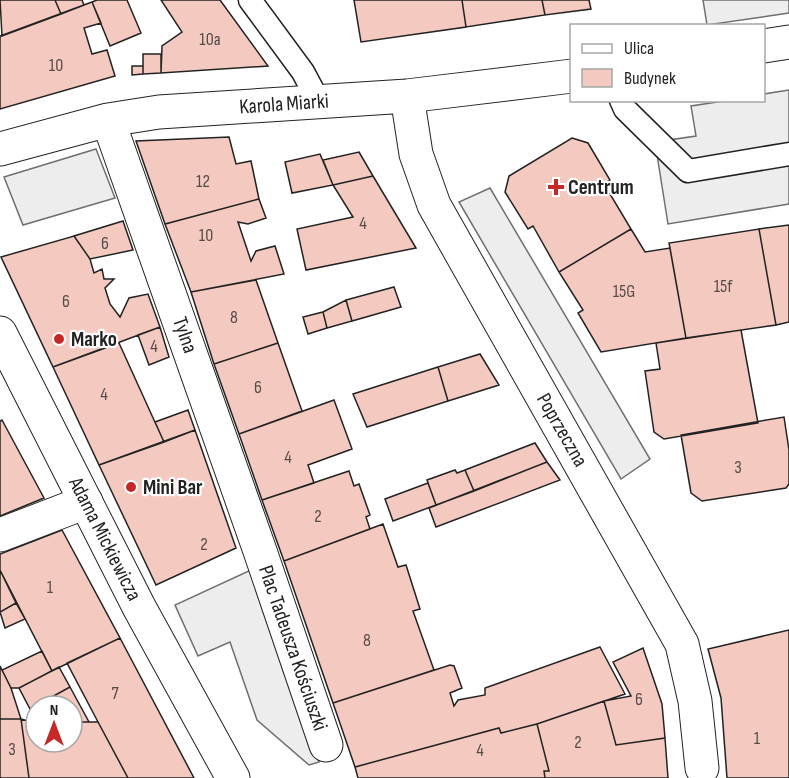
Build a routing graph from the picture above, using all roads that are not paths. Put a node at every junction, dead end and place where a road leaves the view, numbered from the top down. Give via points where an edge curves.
1 (250, 0) edge
2 (789, 42) edge
3 (765, 46) edge
4 (570, 76) edge
5 (407, 96) junction
6 (320, 102) junction
7 (622, 102) edge
8 (108, 120) junction
9 (0, 149) edge
10 (789, 154) edge
11 (0, 333) edge
12 (86, 502) junction
13 (0, 536) edge
14 (261, 551) joint
15 (216, 742) junction
16 (326, 745) dead end
17 (702, 768) dead end
18 (233, 778) edge
19 (250, 778) edge

1 - 6 lane
2 - 3 street
4 - 5 street, Karola Miarki
5 - 6 street, Karola Miarki
5 - 17 street, Poprzeczna via 416,154 434,205 682,644 695,701
6 - 8 street, Karola Miarki via 159,112
7 - 10 lane via 688,171
8 - 9 street, Karola Miarki
8 - 14 street, Tylna
11 - 12 street, Adama Mickiewicza
12 - 13 street
12 - 15 street, Adama Mickiewicza via 139,607
14 - 16 street, Plac Tadeusza Kościuszki
15 - 18 street, Adama Mickiewicza
15 - 19 street, Adama Mickiewicza

